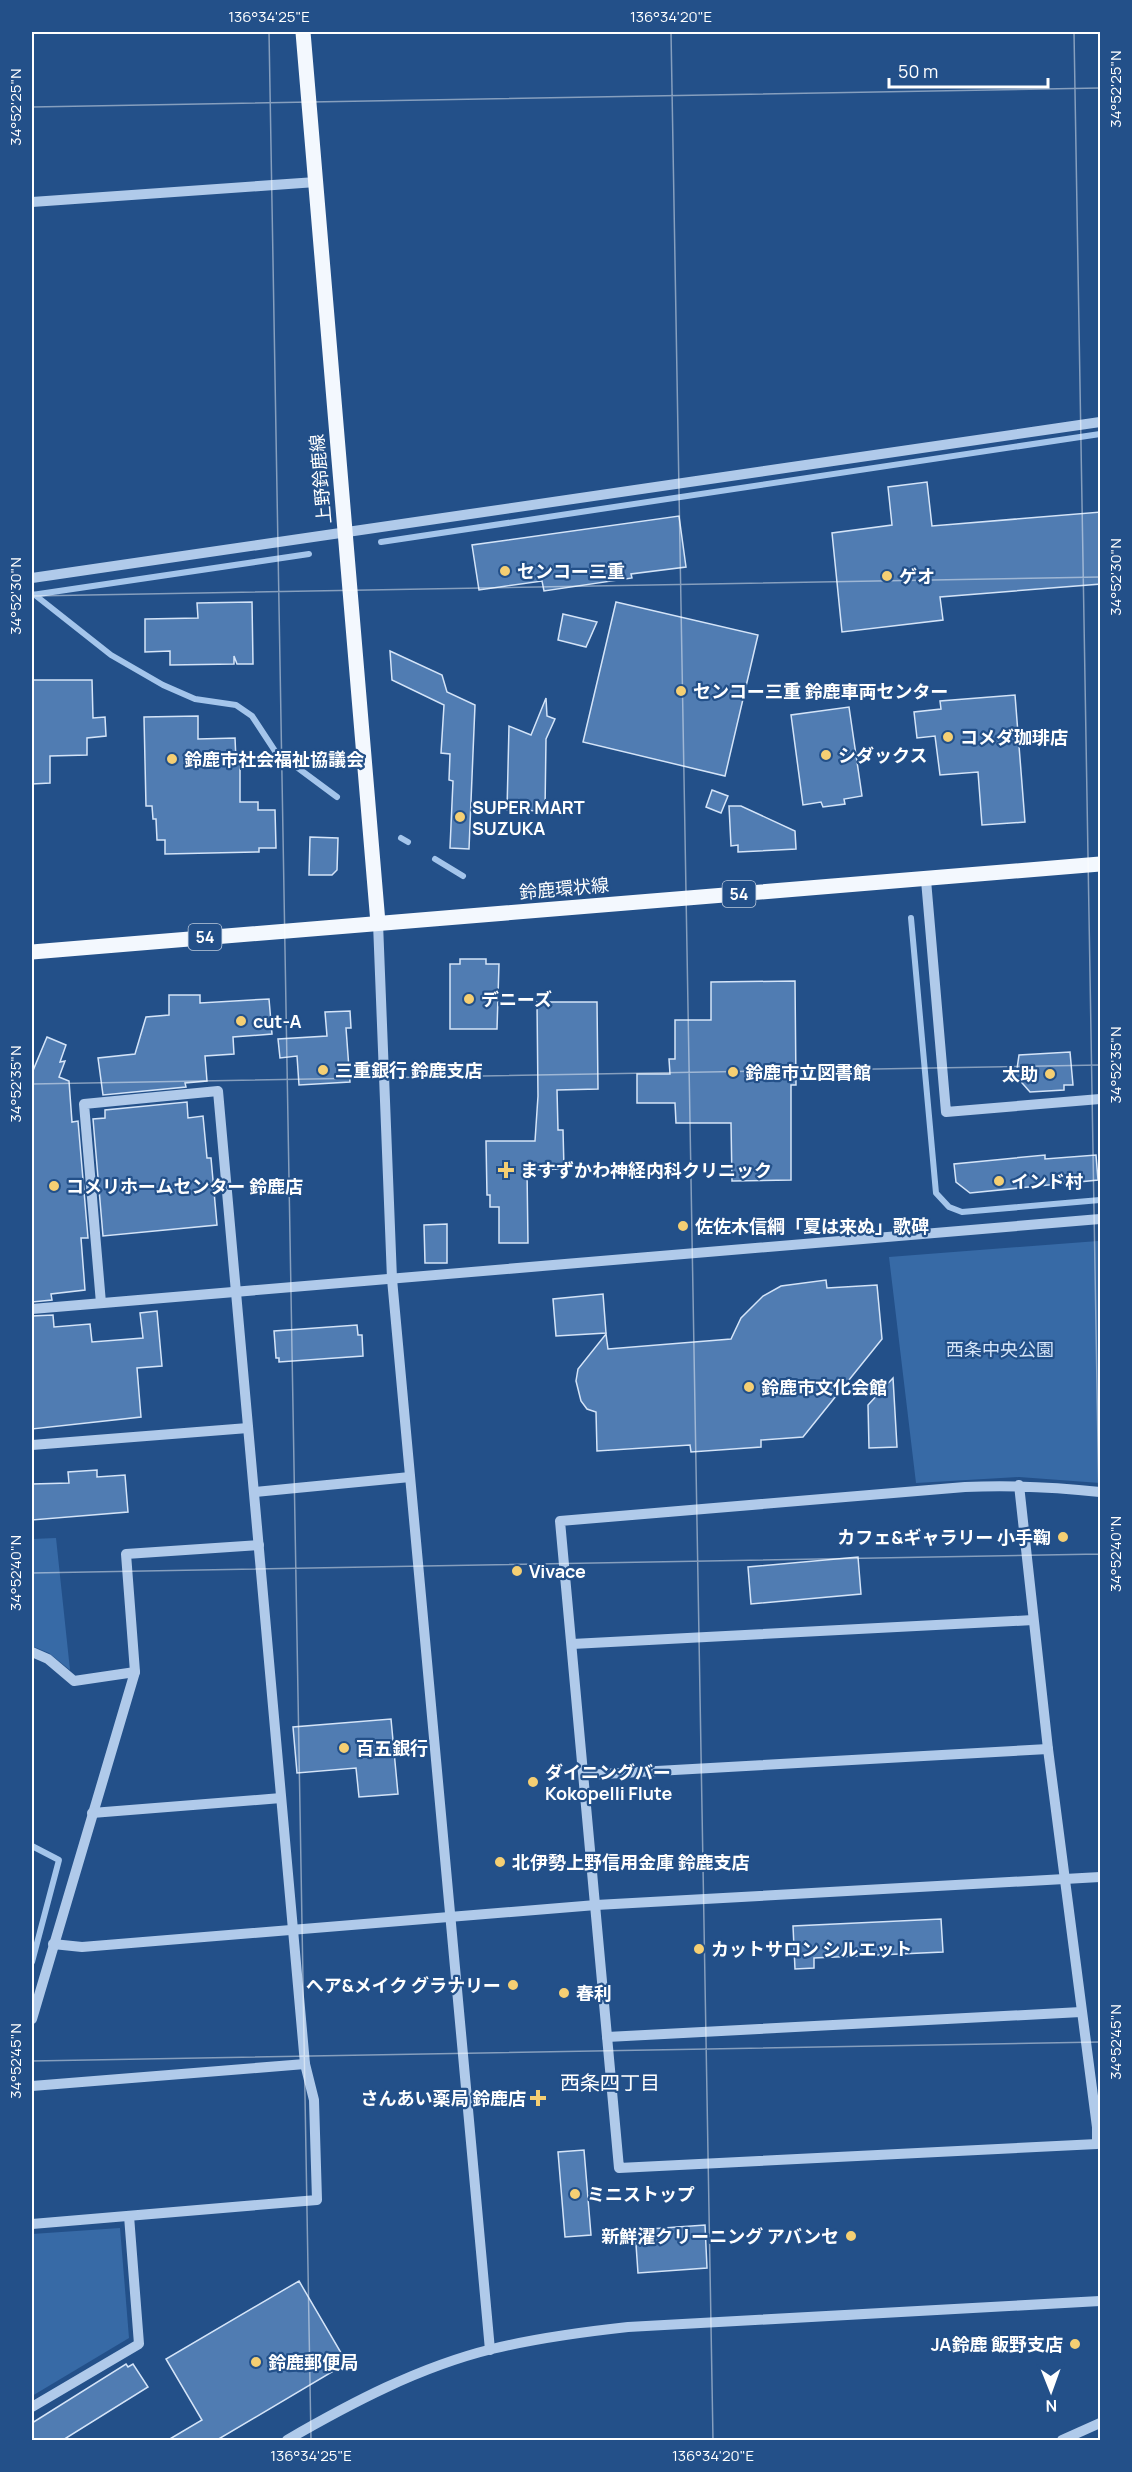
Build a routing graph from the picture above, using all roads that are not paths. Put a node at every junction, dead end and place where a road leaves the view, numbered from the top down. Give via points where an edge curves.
1 (303, 32) edge
2 (316, 182) junction
3 (32, 202) edge
4 (1101, 422) edge
5 (344, 532) junction
6 (32, 578) edge
7 (1101, 864) edge
8 (926, 880) junction
9 (378, 923) junction
10 (32, 952) edge
11 (1101, 1099) edge
12 (1101, 1219) edge
13 (392, 1279) junction
14 (236, 1293) junction
15 (101, 1304) junction
16 (32, 1309) edge
17 (248, 1428) junction
18 (32, 1446) edge
19 (410, 1477) junction
20 (1019, 1485) junction
21 (255, 1492) junction
22 (1101, 1492) edge
23 (259, 1545) junction
24 (1033, 1620) junction
25 (572, 1644) junction
26 (32, 1652) edge
27 (135, 1672) junction
28 (1048, 1749) junction
29 (585, 1775) junction
30 (281, 1798) junction
31 (92, 1813) junction
32 (1101, 1877) edge
33 (1064, 1879) junction
34 (596, 1905) junction
35 (450, 1916) junction
36 (295, 1929) junction
37 (53, 1944) junction
38 (1081, 2012) junction
39 (32, 2019) edge
40 (608, 2037) junction
41 (305, 2064) junction
42 (32, 2086) edge
43 (129, 2216) junction
44 (32, 2224) edge
45 (1101, 2301) edge
46 (490, 2350) junction
47 (32, 2407) edge
48 (1101, 2423) edge
49 (287, 2440) edge
50 (1062, 2440) edge

1 - 2 main road, 上野鈴鹿線
2 - 3 street
2 - 5 main road, 上野鈴鹿線
4 - 5 street
5 - 6 street
5 - 9 main road, 上野鈴鹿線
7 - 8 main road, 鈴鹿環状線 / 54
8 - 9 main road, 鈴鹿環状線 / 54
8 - 11 street via 946,1112
9 - 10 main road, 鈴鹿環状線 / 54
9 - 13 street
12 - 13 street
13 - 14 street
13 - 19 street
14 - 15 street
14 - 15 street via 218,1091 84,1104
14 - 17 street
15 - 16 street
17 - 18 street
17 - 21 street
19 - 21 street
19 - 35 street
20 - 22 street
20 - 24 street
20 - 25 street via 560,1521
21 - 23 street
23 - 27 street via 126,1554
23 - 30 street
24 - 25 street
24 - 28 street
25 - 29 street
26 - 27 street via 48,1659 74,1681
27 - 31 street
28 - 29 street
28 - 33 street
29 - 34 street
30 - 31 street
30 - 36 street
31 - 37 street
32 - 33 street
33 - 34 street
33 - 38 street
34 - 35 street
34 - 40 street
35 - 36 street
35 - 46 street
36 - 37 street via 82,1947
36 - 41 street
37 - 39 street
38 - 40 street
38 - 40 street via 1096,2144 619,2168
41 - 42 street
41 - 43 street via 314,2100 317,2200
43 - 44 street
43 - 47 street via 139,2344
45 - 46 street via 628,2327 552,2336
46 - 49 street via 355,2402
48 - 50 street

